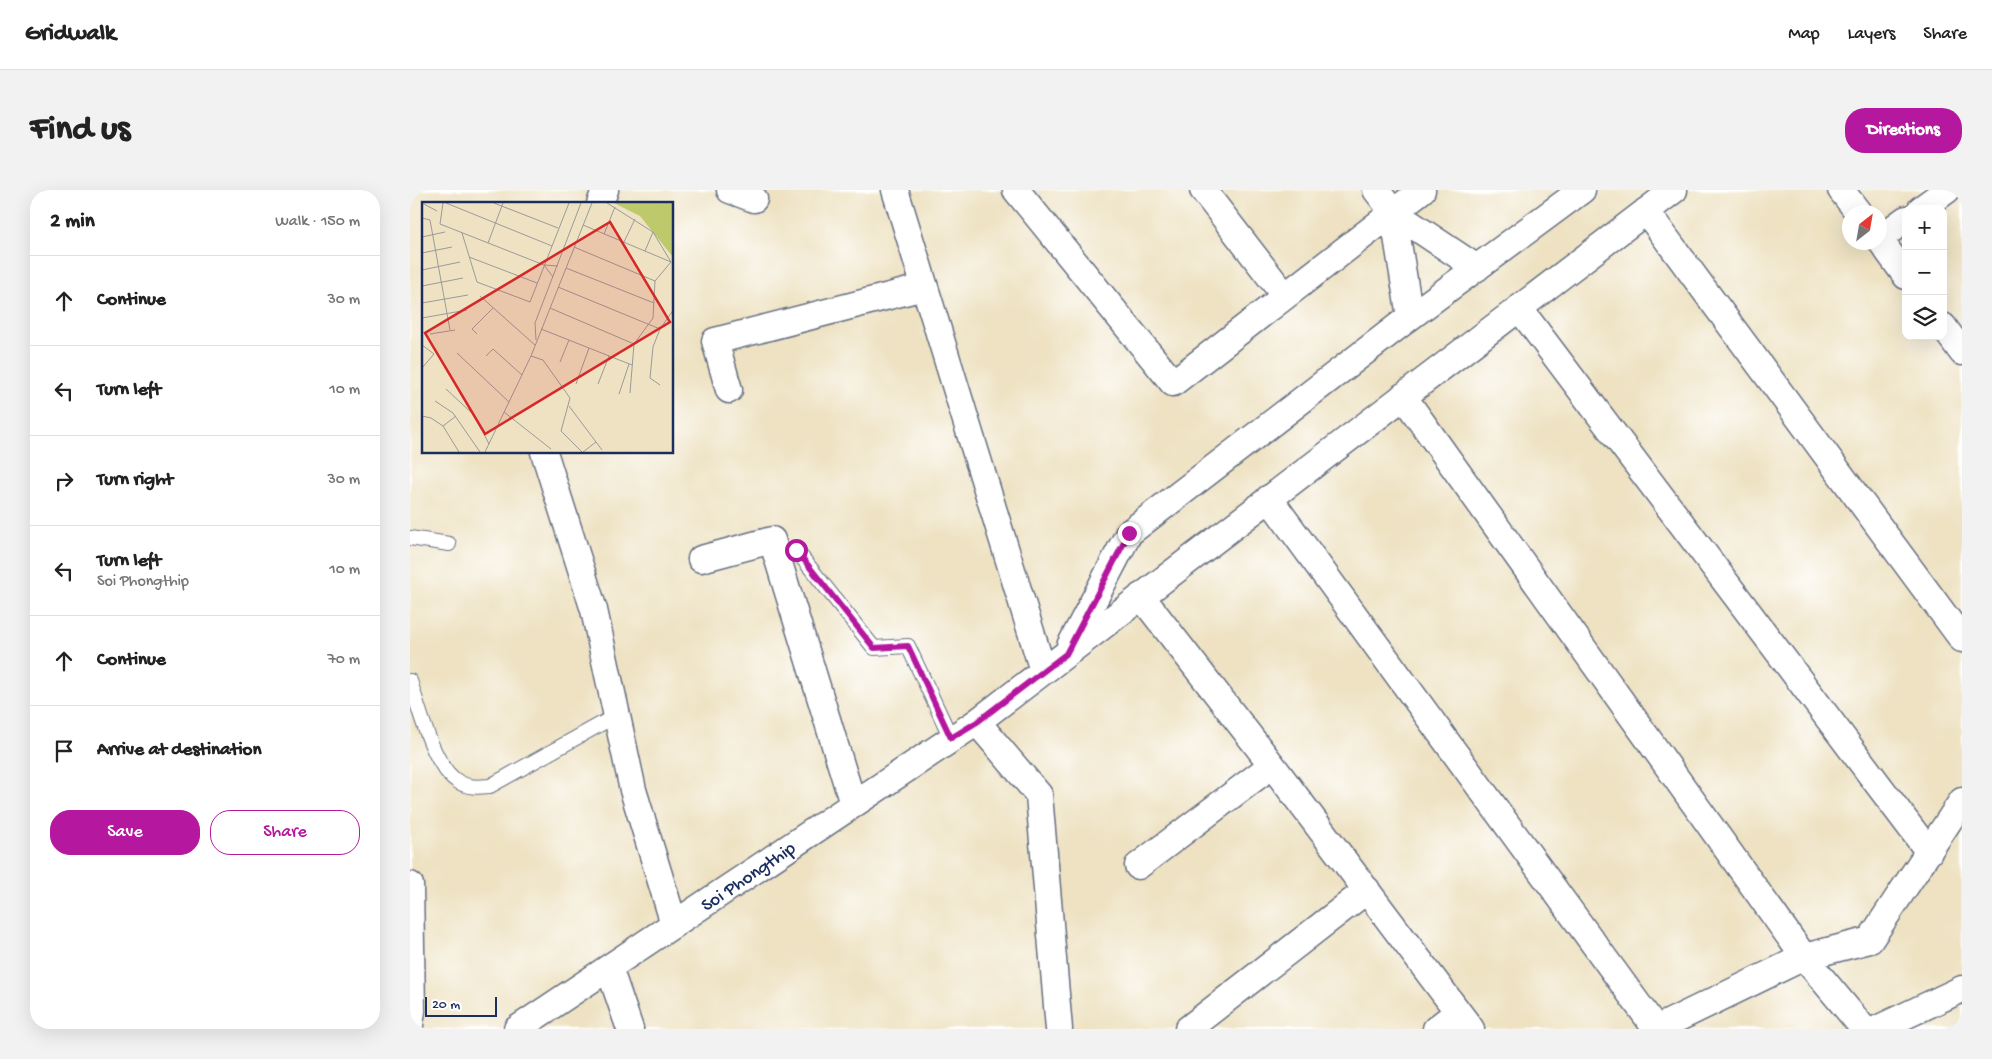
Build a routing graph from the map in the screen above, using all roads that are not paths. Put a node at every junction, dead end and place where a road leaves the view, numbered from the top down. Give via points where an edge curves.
1 (605, 190) edge
2 (730, 190) edge
3 (895, 190) edge
4 (1016, 190) edge
5 (1203, 190) edge
6 (1376, 190) edge
7 (1422, 190) edge
8 (1582, 190) edge
9 (1674, 190) edge
10 (1841, 190) edge
11 (1947, 190) edge
12 (754, 199) dead end
13 (601, 202) edge
14 (1853, 205) edge
15 (1926, 205) edge
16 (1646, 211) junction
17 (1393, 212) junction
18 (1902, 223) edge
19 (1887, 234) edge
20 (1887, 249) edge
21 (1477, 268) junction
22 (1902, 270) edge
23 (924, 287) junction
24 (1285, 296) junction
25 (1519, 308) junction
26 (1410, 317) junction
27 (1947, 331) edge
28 (1962, 352) edge
29 (729, 390) dead end
30 (1403, 396) junction
31 (545, 454) edge
32 (1269, 498) junction
33 (410, 538) edge
34 (449, 544) dead end
35 (796, 550) dead end
36 (701, 559) dead end
37 (1141, 596) junction
38 (1962, 639) edge
39 (1066, 654) junction
40 (1043, 671) junction
41 (410, 681) edge
42 (617, 715) junction
43 (977, 722) junction
44 (951, 738) junction
45 (1272, 765) junction
46 (1962, 801) edge
47 (853, 804) junction
48 (1929, 852) junction
49 (1138, 866) dead end
50 (410, 885) edge
51 (1366, 890) junction
52 (674, 924) junction
53 (1804, 956) junction
54 (609, 968) junction
55 (1962, 989) edge
56 (1464, 1020) edge
57 (410, 1025) edge
58 (517, 1029) edge
59 (630, 1029) edge
60 (1059, 1029) edge
61 (1188, 1029) edge
62 (1436, 1029) edge
63 (1656, 1029) edge
64 (1864, 1029) edge
65 (1877, 1029) edge

1 - 13 street
2 - 12 street
3 - 23 street
4 - 24 street via 1172,383
5 - 24 street
6 - 17 street
7 - 17 street
8 - 21 street
9 - 16 street, Soi Phongthip
10 - 14 street
11 - 15 street
16 - 25 street, Soi Phongthip
16 - 38 street
17 - 21 street
17 - 24 street
17 - 26 street
18 - 19 street
20 - 22 street
21 - 26 street
23 - 29 street via 716,341
23 - 40 street
25 - 30 street, Soi Phongthip
25 - 48 street
26 - 39 street via 1129,533
27 - 28 street
30 - 32 street, Soi Phongthip
30 - 53 street
31 - 42 street via 594,610
32 - 37 street, Soi Phongthip
32 - 63 street
33 - 34 lane
35 - 44 lane via 874,648 908,646
36 - 47 street via 772,540
37 - 39 street, Soi Phongthip
37 - 45 street
39 - 40 street, Soi Phongthip
40 - 43 street, Soi Phongthip
41 - 42 lane via 445,771 458,782 475,788 490,786
42 - 52 street via 633,790
43 - 44 street, Soi Phongthip
43 - 60 street via 1039,795
44 - 47 street, Soi Phongthip
45 - 49 street
45 - 51 street
46 - 48 street
47 - 52 street, Soi Phongthip
48 - 53 street via 1870,940
50 - 57 street
51 - 56 street
51 - 61 street
52 - 54 street, Soi Phongthip
53 - 63 street
53 - 64 street
54 - 58 street, Soi Phongthip
54 - 59 street
55 - 65 street
56 - 62 street

